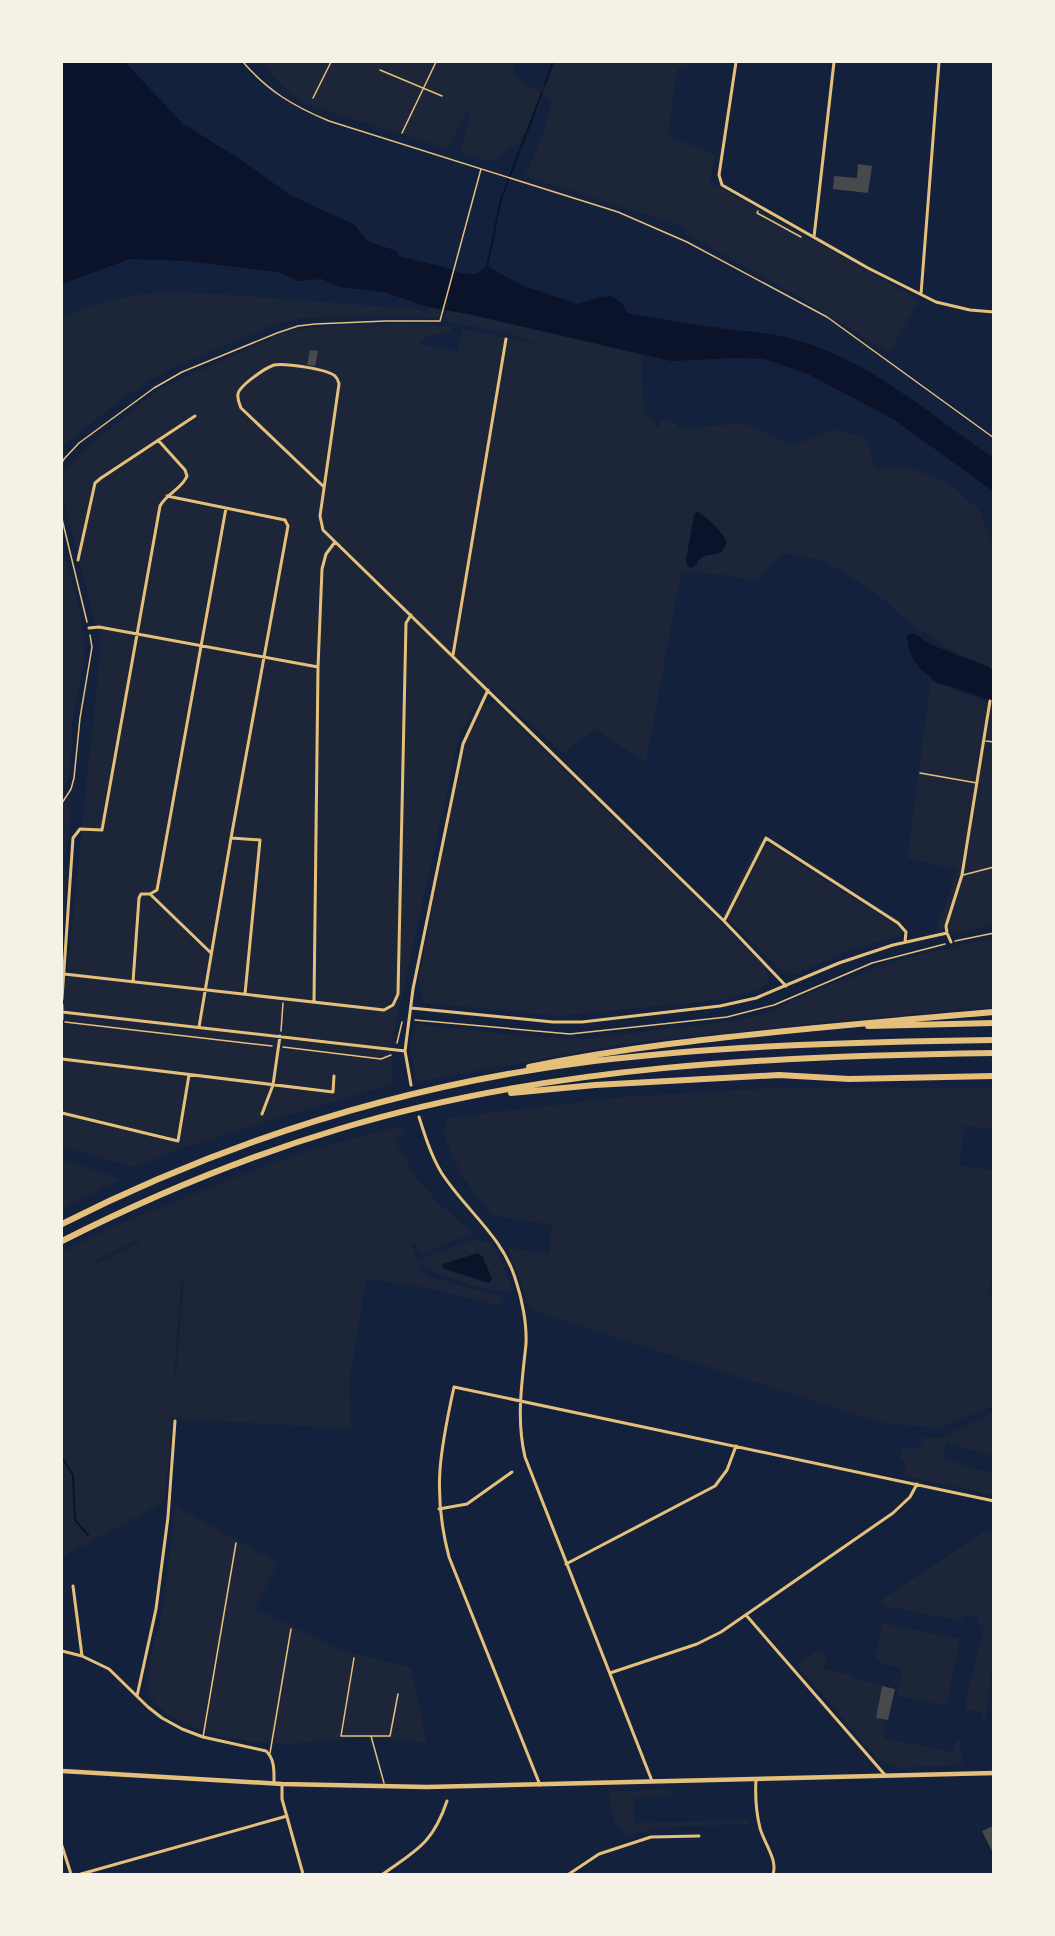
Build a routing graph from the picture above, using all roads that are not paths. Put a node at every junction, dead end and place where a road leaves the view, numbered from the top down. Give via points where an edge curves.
1 (331, 62) edge
2 (436, 62) edge
3 (736, 62) edge
4 (834, 62) edge
5 (939, 62) edge
6 (380, 70) dead end
7 (423, 87) junction
8 (442, 96) dead end
9 (313, 98) dead end
10 (402, 133) dead end
11 (814, 237) junction
12 (921, 294) junction
13 (993, 312) edge
14 (507, 339) dead end
15 (195, 416) dead end
16 (158, 440) junction
17 (323, 486) junction
18 (167, 496) junction
19 (226, 508) junction
20 (335, 542) junction
21 (78, 560) dead end
22 (411, 615) junction
23 (89, 628) road end
24 (137, 635) junction
25 (201, 646) junction
26 (453, 655) junction
27 (265, 658) junction
28 (318, 667) junction
29 (488, 690) junction
30 (990, 701) dead end
31 (985, 741) junction
32 (993, 742) edge
33 (920, 772) dead end
34 (978, 783) junction
35 (231, 838) junction
36 (993, 867) edge
37 (962, 875) junction
38 (150, 894) junction
39 (724, 921) junction
40 (946, 933) junction
41 (905, 942) junction
42 (951, 942) road end
43 (211, 953) junction
44 (64, 974) junction
45 (133, 982) junction
46 (786, 986) junction
47 (205, 990) junction
48 (245, 994) junction
49 (62, 999) edge
50 (314, 1002) junction
51 (62, 1005) edge
52 (411, 1008) junction
53 (63, 1012) edge
54 (993, 1012) edge
55 (62, 1020) edge
56 (993, 1023) edge
57 (199, 1027) junction
58 (807, 1029) junction
59 (280, 1036) junction
60 (993, 1040) edge
61 (405, 1051) junction
62 (993, 1053) edge
63 (62, 1059) edge
64 (189, 1075) junction
65 (334, 1076) dead end
66 (993, 1076) edge
67 (464, 1083) junction
68 (273, 1085) junction
69 (411, 1085) dead end
70 (468, 1097) junction
71 (62, 1113) edge
72 (262, 1114) dead end
73 (419, 1117) dead end
74 (62, 1224) edge
75 (62, 1241) edge
76 (519, 1400) junction
77 (175, 1421) dead end
78 (736, 1446) junction
79 (512, 1472) dead end
80 (917, 1484) junction
81 (993, 1501) edge
82 (439, 1509) junction
83 (236, 1543) dead end
84 (566, 1564) junction
85 (73, 1586) dead end
86 (746, 1615) junction
87 (291, 1629) dead end
88 (62, 1652) edge
89 (82, 1656) junction
90 (354, 1658) dead end
91 (610, 1673) junction
92 (398, 1694) dead end
93 (136, 1696) junction
94 (371, 1736) junction
95 (203, 1737) junction
96 (270, 1754) junction
97 (62, 1771) edge
98 (993, 1773) edge
99 (885, 1775) junction
100 (756, 1778) junction
101 (652, 1781) junction
102 (274, 1784) junction
103 (282, 1784) junction
104 (540, 1785) junction
105 (386, 1787) junction
106 (447, 1801) dead end
107 (287, 1816) junction
108 (699, 1836) dead end
109 (62, 1846) edge
110 (71, 1875) edge
111 (81, 1875) edge
112 (303, 1875) edge
113 (383, 1875) edge
114 (569, 1875) edge
115 (773, 1875) edge

1 - 9 lane
2 - 7 lane
3 - 11 street via 719,180 726,189
4 - 11 street
5 - 12 street
6 - 7 lane
7 - 8 lane
7 - 10 lane
11 - 12 street
12 - 13 street via 936,302
14 - 26 street
15 - 16 street
16 - 18 street via 188,476
16 - 21 street via 95,483
17 - 17 street via 241,408 237,399 241,387 266,369 291,365 328,372 338,380
17 - 20 street via 321,525
18 - 19 street
18 - 24 street via 160,506
19 - 25 street
19 - 27 street via 285,520 288,526
20 - 22 street
20 - 28 street via 322,569
22 - 26 street
22 - 50 street via 406,623 398,994 393,1005 384,1010
23 - 24 street
24 - 25 street
24 - 44 street via 102,830 80,829 73,838
25 - 27 street
25 - 38 street via 157,890
26 - 29 street
27 - 28 street
27 - 35 street
28 - 50 street
29 - 39 street
29 - 52 street via 471,723 458,764
30 - 31 street
31 - 32 lane
31 - 34 street
33 - 34 lane
34 - 37 street
35 - 43 street
35 - 48 street via 260,840
36 - 37 lane
37 - 40 street
38 - 43 street
38 - 45 street via 141,894 139,898
39 - 41 street via 766,838 898,922 906,932
39 - 46 street
40 - 41 street
40 - 42 street
41 - 46 street via 839,963
43 - 47 street
44 - 45 street
44 - 49 street
45 - 47 street
46 - 52 street via 720,1006 582,1022
47 - 48 street
47 - 57 street
48 - 50 street
51 - 53 street
52 - 61 street
53 - 55 street
53 - 57 street
54 - 58 highway
56 - 58 highway
57 - 59 street
58 - 67 highway via 603,1053
59 - 61 street
59 - 68 street
60 - 67 highway via 793,1044 675,1052 593,1061
61 - 69 street
62 - 70 highway via 717,1064 598,1076
63 - 64 street
64 - 68 street
64 - 71 street via 178,1141
65 - 68 street via 333,1092
66 - 70 highway via 849,1079 779,1075 595,1085
67 - 74 highway via 364,1106 246,1144 173,1171
68 - 72 street
70 - 75 highway via 341,1128 248,1158
73 - 76 street via 441,1173 498,1243 517,1282 526,1342
76 - 78 street
76 - 82 street via 454,1387 441,1448
76 - 84 street via 525,1457
77 - 93 street via 156,1609
78 - 80 street
78 - 84 street via 727,1470 715,1486
79 - 82 street via 467,1504
80 - 81 street
80 - 86 street via 893,1513
82 - 104 street via 448,1557
83 - 95 lane
84 - 91 street
85 - 89 street
86 - 91 street via 709,1638
86 - 99 street
87 - 96 lane
88 - 89 street
89 - 93 street via 109,1669
90 - 94 lane via 340,1736
91 - 101 street
92 - 94 lane via 390,1736
93 - 95 street via 162,1718
94 - 105 lane
95 - 96 street
96 - 102 street
97 - 102 street
98 - 99 street
99 - 100 street
100 - 101 street
100 - 115 street via 758,1816 775,1865
101 - 104 street
102 - 103 street
103 - 105 street
103 - 107 street
104 - 105 street
106 - 113 street via 429,1839
107 - 111 street
107 - 112 street
108 - 114 street via 651,1837 599,1854
109 - 110 street

